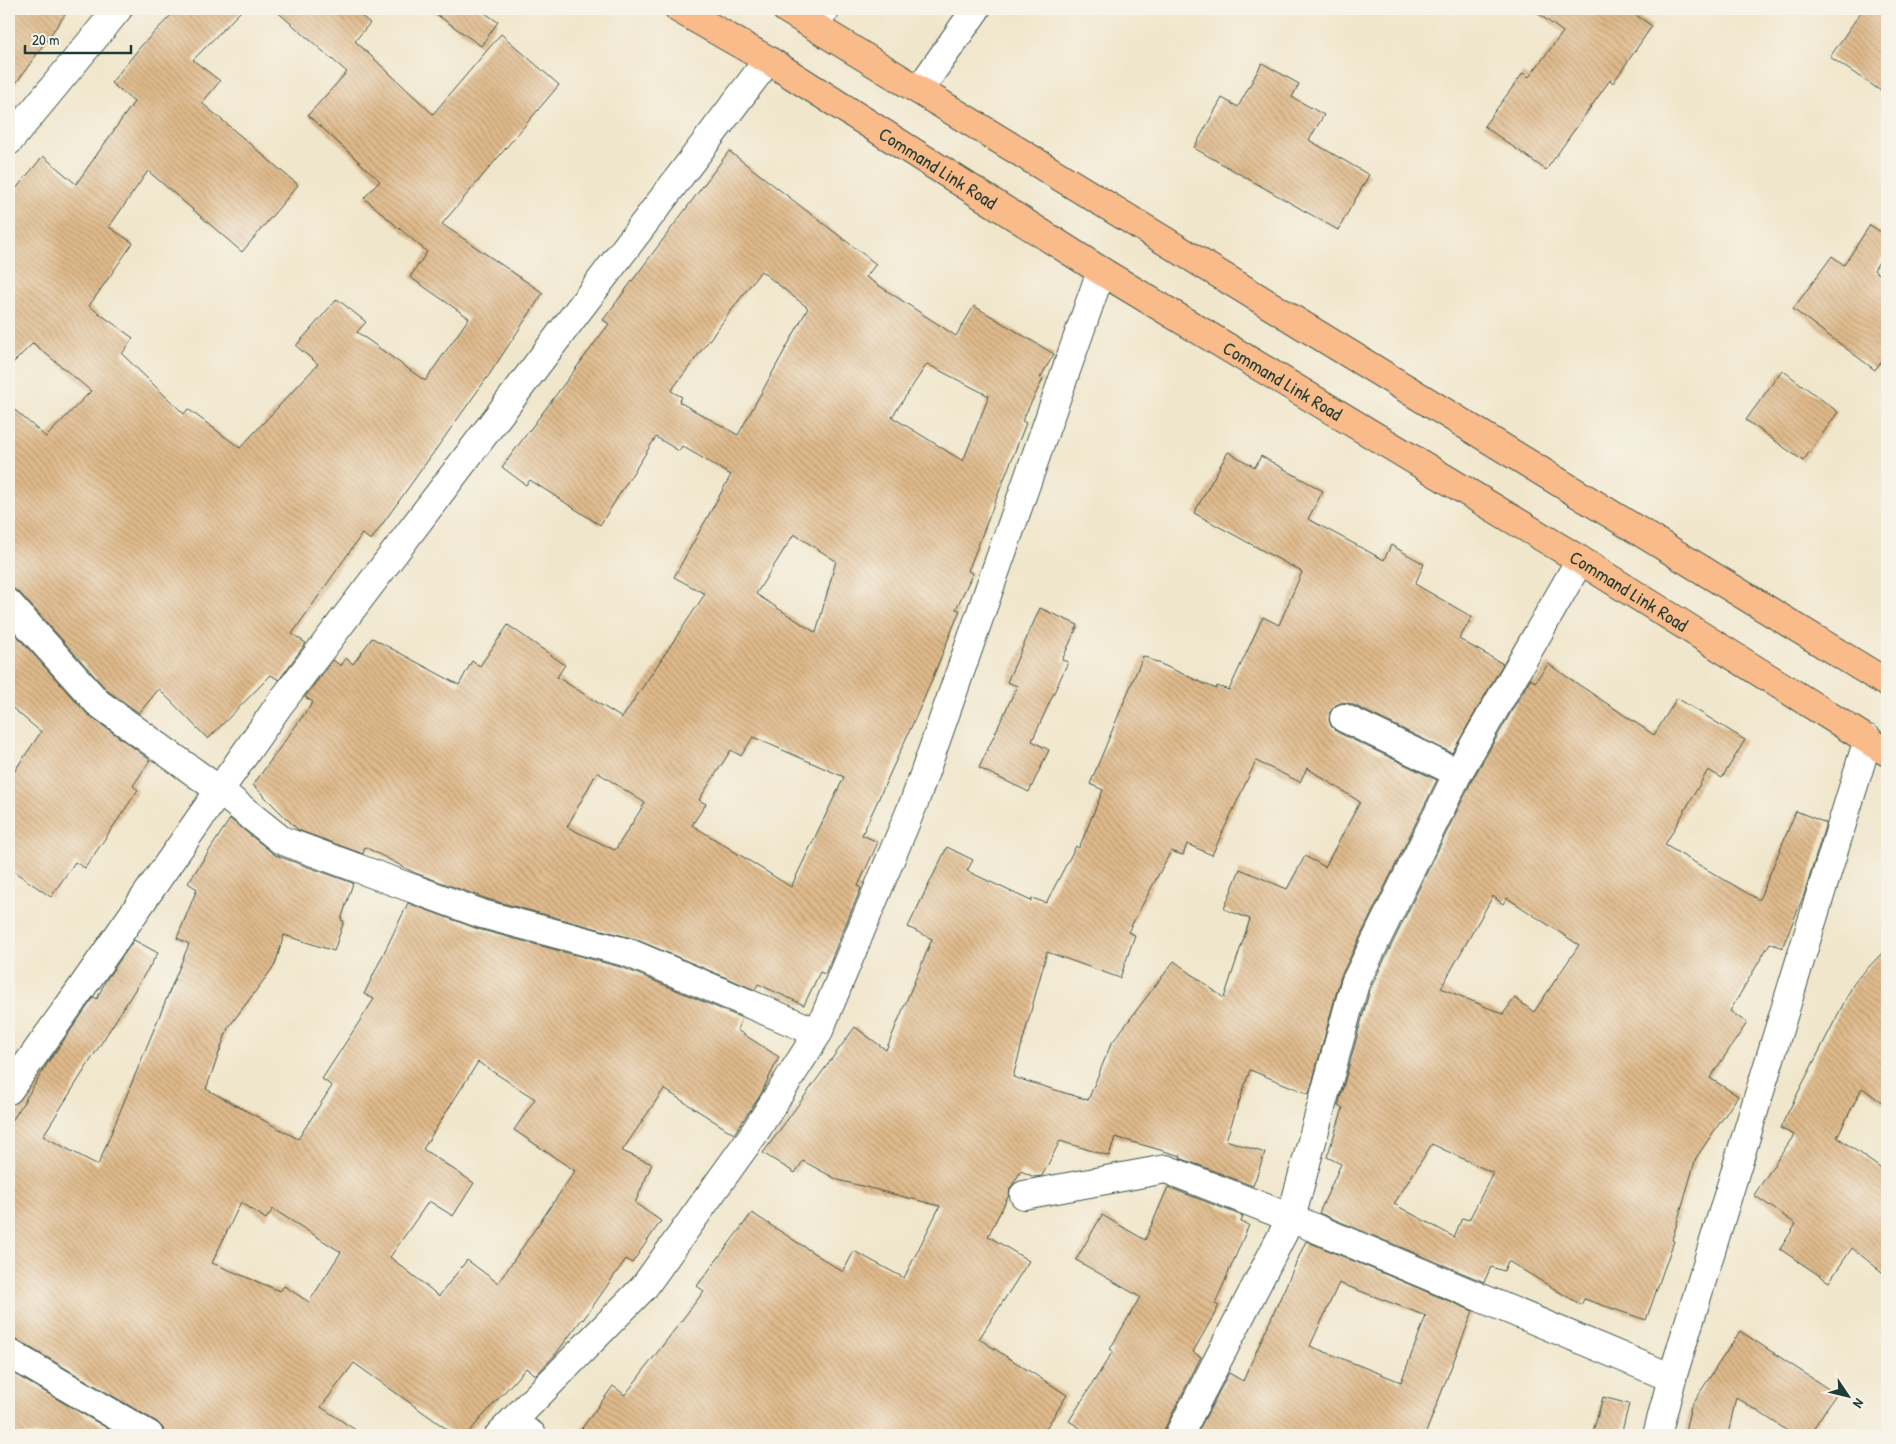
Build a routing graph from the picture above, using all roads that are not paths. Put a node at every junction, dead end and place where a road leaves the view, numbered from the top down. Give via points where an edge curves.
1 (118, 9) edge
2 (680, 9) edge
3 (786, 9) edge
4 (976, 9) edge
5 (819, 17) edge
6 (768, 60) junction
7 (919, 90) junction
8 (14, 125) edge
9 (1101, 271) junction
10 (1580, 560) junction
11 (9, 604) edge
12 (1887, 683) edge
13 (1344, 718) dead end
14 (1878, 746) edge
15 (1458, 774) junction
16 (219, 790) junction
17 (818, 1033) junction
18 (9, 1090) edge
19 (1024, 1195) dead end
20 (1291, 1218) junction
21 (9, 1353) edge
22 (1672, 1378) junction
23 (515, 1431) edge
24 (149, 1435) edge
25 (1178, 1435) edge
26 (1657, 1435) edge

1 - 8 street
2 - 6 main road, Command Link Road
3 - 5 main road
4 - 7 street
5 - 7 main road
6 - 9 main road, Command Link Road
6 - 16 street via 279,705
7 - 12 main road
9 - 10 main road, Command Link Road
9 - 17 street via 915,800
10 - 14 main road, Command Link Road
10 - 15 street
11 - 16 street via 98,703
13 - 15 street
14 - 22 street
15 - 20 street via 1355,983
16 - 17 street via 281,840 482,914 629,954
16 - 18 street
17 - 23 street via 753,1135 644,1287
19 - 20 street via 1166,1169
20 - 22 street
20 - 25 street
21 - 24 street
22 - 26 street

